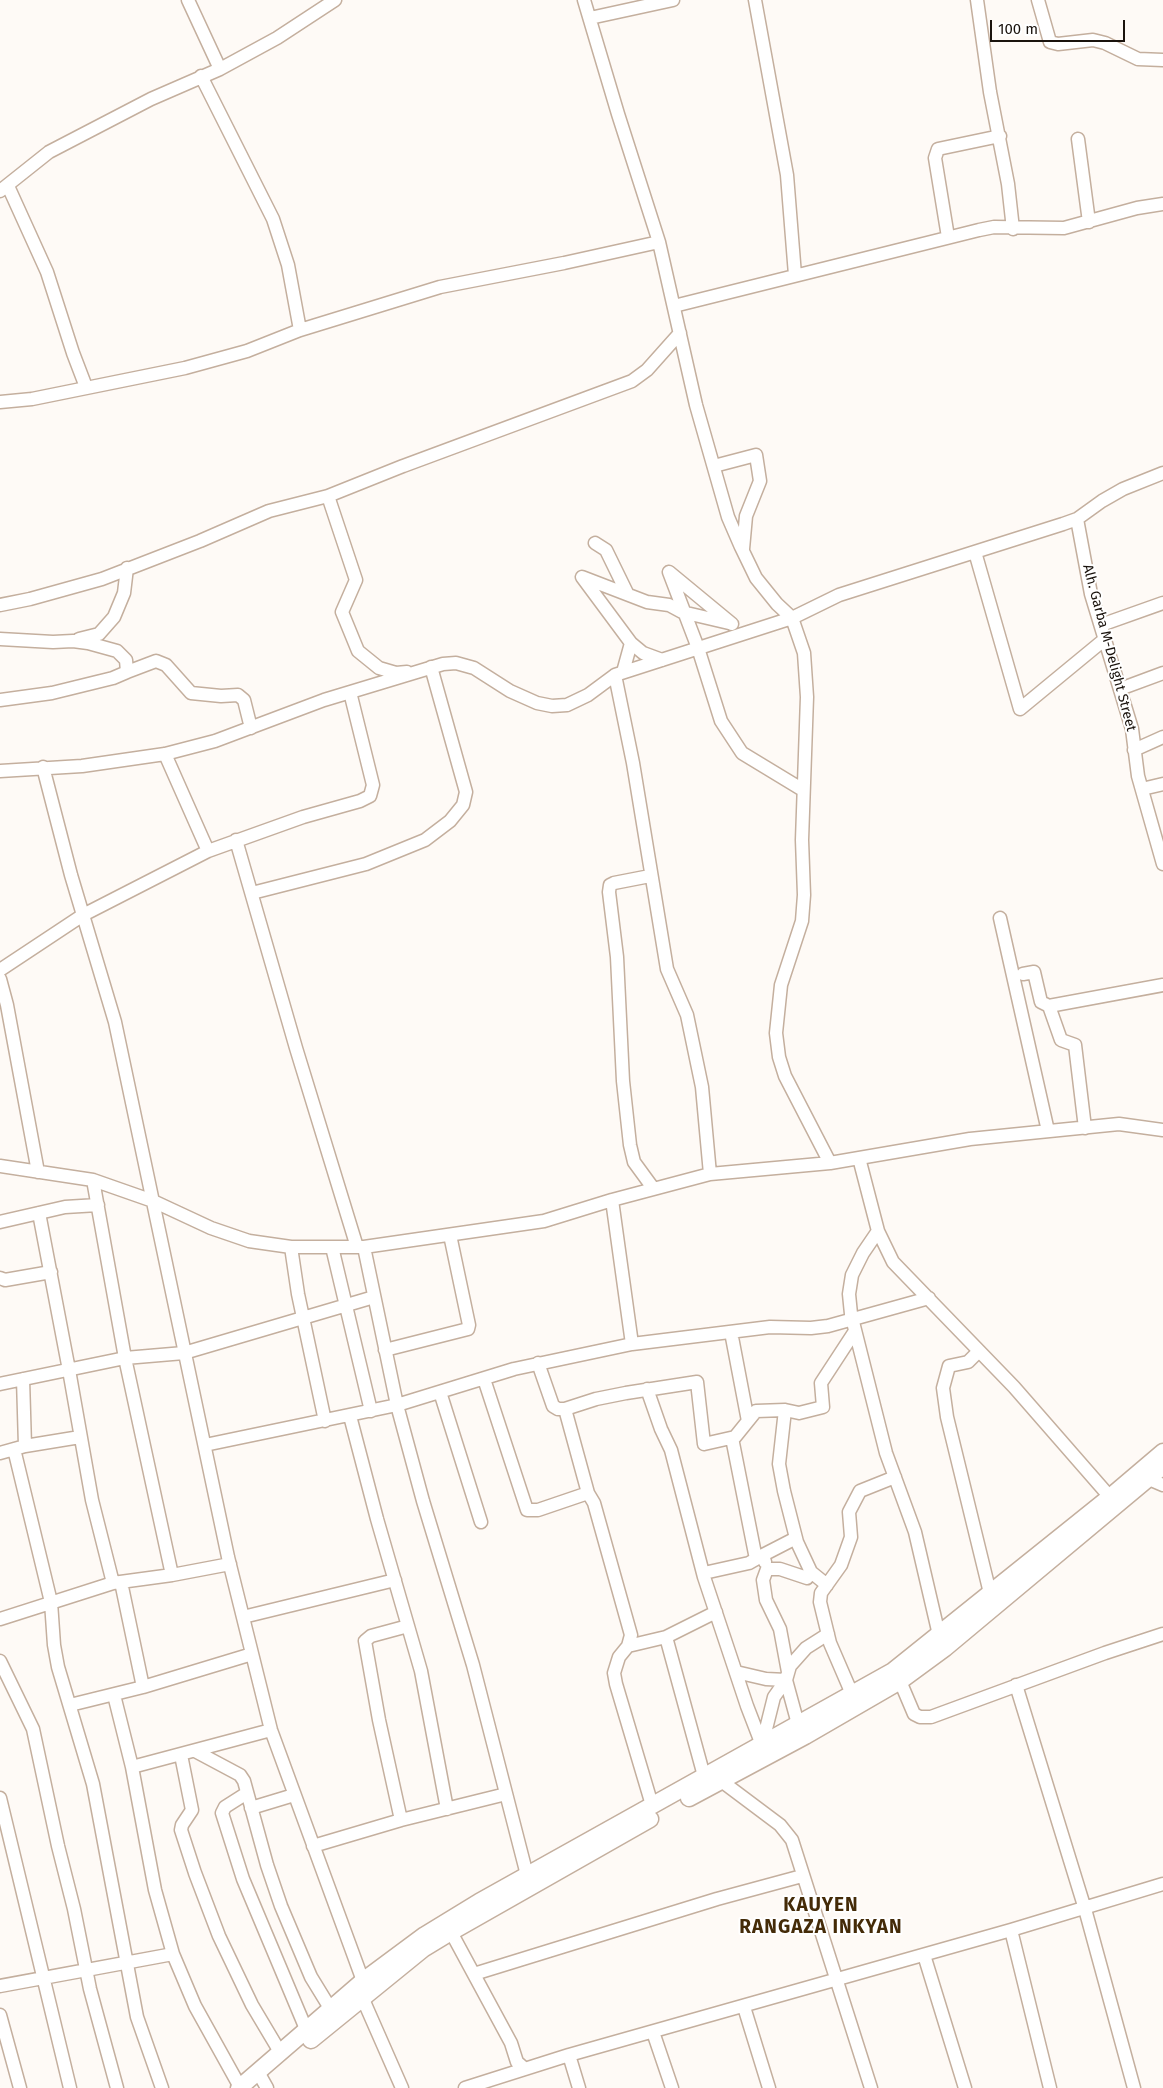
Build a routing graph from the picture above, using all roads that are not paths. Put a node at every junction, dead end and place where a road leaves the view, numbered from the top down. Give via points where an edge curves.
1 (188, 0) edge
2 (335, 0) edge
3 (584, 0) edge
4 (673, 0) edge
5 (755, 0) edge
6 (977, 0) edge
7 (1038, 0) edge
8 (590, 18) junction
9 (1163, 60) edge
10 (220, 69) junction
11 (201, 76) junction
12 (1000, 136) junction
13 (1078, 139) dead end
14 (4, 189) edge
15 (1163, 204) edge
16 (1089, 222) junction
17 (1013, 229) junction
18 (948, 237) junction
19 (659, 242) junction
20 (795, 275) junction
21 (674, 306) junction
22 (300, 330) junction
23 (680, 333) junction
24 (86, 387) junction
25 (0, 402) edge
26 (714, 466) junction
27 (1163, 473) edge
28 (328, 496) junction
29 (1078, 519) junction
30 (596, 543) dead end
31 (742, 551) junction
32 (975, 552) junction
33 (127, 568) junction
34 (627, 593) junction
35 (1163, 604) edge
36 (0, 605) edge
37 (686, 613) junction
38 (792, 618) junction
39 (732, 624) junction
40 (1101, 625) junction
41 (753, 631) junction
42 (0, 639) edge
43 (1105, 640) junction
44 (73, 641) junction
45 (630, 643) junction
46 (698, 648) junction
47 (662, 660) junction
48 (431, 667) junction
49 (128, 672) junction
50 (619, 674) junction
51 (1163, 674) edge
52 (1120, 689) junction
53 (350, 692) junction
54 (0, 700) edge
55 (251, 728) junction
56 (1163, 737) edge
57 (1134, 750) junction
58 (165, 754) junction
59 (44, 767) junction
60 (0, 771) edge
61 (1163, 784) edge
62 (1142, 789) junction
63 (803, 790) junction
64 (1159, 838) edge
65 (236, 840) junction
66 (208, 851) junction
67 (1163, 864) edge
68 (650, 876) junction
69 (252, 893) junction
70 (83, 915) junction
71 (1000, 918) dead end
72 (0, 970) edge
73 (1023, 974) dead end
74 (0, 979) edge
75 (1163, 985) edge
76 (1049, 1006) junction
77 (1085, 1128) junction
78 (1163, 1130) edge
79 (1048, 1131) junction
80 (859, 1158) junction
81 (830, 1163) junction
82 (0, 1166) edge
83 (38, 1172) junction
84 (710, 1174) junction
85 (93, 1180) junction
86 (653, 1188) junction
87 (612, 1200) junction
88 (153, 1201) junction
89 (98, 1205) junction
90 (39, 1214) junction
91 (0, 1222) edge
92 (878, 1231) junction
93 (450, 1235) junction
94 (291, 1247) junction
95 (332, 1247) junction
96 (360, 1247) junction
97 (51, 1272) junction
98 (0, 1278) edge
99 (374, 1297) junction
100 (929, 1298) junction
101 (345, 1306) junction
102 (303, 1319) junction
103 (854, 1325) junction
104 (731, 1332) junction
105 (632, 1344) junction
106 (385, 1350) junction
107 (979, 1351) junction
108 (184, 1353) junction
109 (125, 1358) junction
110 (538, 1364) junction
111 (69, 1370) junction
112 (23, 1379) junction
113 (484, 1379) junction
114 (0, 1384) edge
115 (647, 1389) junction
116 (440, 1392) junction
117 (397, 1405) junction
118 (565, 1409) junction
119 (785, 1410) junction
120 (371, 1411) junction
121 (350, 1416) junction
122 (325, 1421) junction
123 (748, 1421) junction
124 (80, 1436) junction
125 (732, 1438) junction
126 (205, 1445) junction
127 (19, 1447) junction
128 (1163, 1452) edge
129 (0, 1453) edge
130 (1163, 1466) edge
131 (895, 1477) junction
132 (1156, 1482) edge
133 (588, 1493) junction
134 (1110, 1497) junction
135 (481, 1522) dead end
136 (796, 1538) junction
137 (759, 1557) junction
138 (230, 1564) junction
139 (767, 1569) junction
140 (811, 1572) junction
141 (704, 1573) junction
142 (172, 1575) junction
143 (395, 1580) junction
144 (117, 1582) junction
145 (827, 1585) junction
146 (990, 1593) junction
147 (51, 1602) junction
148 (716, 1612) junction
149 (243, 1617) junction
150 (0, 1619) edge
151 (408, 1626) junction
152 (828, 1634) junction
153 (1163, 1634) edge
154 (939, 1635) junction
155 (666, 1637) junction
156 (628, 1646) junction
157 (252, 1654) junction
158 (0, 1661) edge
159 (736, 1672) junction
160 (787, 1676) junction
161 (900, 1681) junction
162 (1016, 1685) junction
163 (143, 1687) junction
164 (852, 1694) junction
165 (114, 1695) junction
166 (70, 1705) junction
167 (798, 1724) junction
168 (271, 1730) junction
169 (762, 1745) junction
170 (195, 1751) junction
171 (181, 1755) junction
172 (132, 1767) junction
173 (704, 1776) junction
174 (720, 1780) junction
175 (247, 1793) junction
176 (506, 1794) junction
177 (294, 1795) junction
178 (0, 1798) edge
179 (652, 1805) junction
180 (251, 1808) junction
181 (447, 1809) junction
182 (401, 1820) junction
183 (313, 1846) junction
184 (527, 1876) junction
185 (802, 1876) junction
186 (1163, 1884) edge
187 (1085, 1908) junction
188 (1011, 1930) junction
189 (451, 1932) junction
190 (173, 1954) junction
191 (924, 1955) junction
192 (127, 1963) junction
193 (86, 1971) junction
194 (474, 1974) junction
195 (44, 1978) junction
196 (838, 1980) junction
197 (0, 1986) edge
198 (362, 1989) junction
199 (744, 2007) junction
200 (330, 2008) junction
201 (0, 2015) edge
202 (306, 2029) junction
203 (653, 2032) junction
204 (280, 2052) junction
205 (569, 2055) junction
206 (525, 2069) junction
207 (253, 2084) edge
208 (486, 2085) edge
209 (20, 2088) edge
210 (70, 2088) edge
211 (118, 2088) edge
212 (162, 2088) edge
213 (402, 2088) edge
214 (465, 2088) edge
215 (579, 2088) edge
216 (672, 2088) edge
217 (769, 2088) edge
218 (871, 2088) edge
219 (965, 2088) edge
220 (1050, 2088) edge
221 (1134, 2088) edge

1 - 10 street
2 - 10 street
3 - 8 street
4 - 8 street
5 - 20 street via 786,175
6 - 12 street via 990,92
7 - 9 street via 1050,42 1093,40 1138,59
8 - 19 street
10 - 11 street
11 - 14 street via 50,152
11 - 22 street via 273,219 288,265
12 - 17 street
12 - 18 street via 938,149 935,158
13 - 16 street
14 - 24 street via 47,272
15 - 16 street
16 - 17 street via 1064,228
17 - 18 street via 994,227
18 - 20 street
19 - 21 street
19 - 22 street via 440,287
20 - 21 street
21 - 23 street
22 - 24 street via 247,351 185,368
23 - 26 street
23 - 28 street via 647,370 632,381
24 - 25 street via 32,399
26 - 31 street via 728,517
26 - 31 street via 756,456 760,481 746,516
27 - 29 street via 1122,489
28 - 33 street via 270,511
28 - 48 street via 356,580 342,612 358,651 379,668 396,674
29 - 32 street
29 - 40 street, Alh. Garba M-Delight Street via 1091,594
30 - 34 street via 606,550
31 - 38 street via 756,578
32 - 38 street via 839,595
32 - 43 street via 1020,709
33 - 36 street via 77,587
33 - 44 street via 124,593 114,617 100,634
34 - 37 street
34 - 45 street via 582,577
35 - 40 street
37 - 39 street
37 - 39 street via 669,572
37 - 46 street
38 - 41 street
38 - 63 street via 806,665
39 - 41 street
40 - 43 street, Alh. Garba M-Delight Street
41 - 46 street
42 - 44 street
43 - 52 street, Alh. Garba M-Delight Street
44 - 49 street via 116,650 126,660
45 - 47 street
45 - 50 street
46 - 47 street
46 - 63 street via 721,721 742,753
47 - 50 street
48 - 50 street via 456,663 474,668 510,691 552,706 566,705 588,695
48 - 53 street
48 - 69 street via 466,792 463,805 450,821 425,840 366,864
49 - 54 street via 52,693
49 - 55 street via 156,661 166,665 191,693 238,696 244,700
50 - 68 street
51 - 52 street
52 - 57 street, Alh. Garba M-Delight Street via 1132,728
53 - 55 street
53 - 65 street via 373,786 370,796
55 - 58 street
56 - 57 street
57 - 62 street, Alh. Garba M-Delight Street
58 - 59 street via 82,766
58 - 66 street
59 - 60 street
59 - 70 street
61 - 62 street
62 - 64 street, Alh. Garba M-Delight Street
63 - 81 street via 802,921 781,985 776,1033 785,1076
64 - 67 street, Alh. Garba M-Delight Street
65 - 66 street
65 - 69 street
66 - 70 street
68 - 84 street via 667,969 687,1015 702,1087
68 - 86 street via 614,883 610,885 609,892 617,958 623,1081 630,1145 634,1162
69 - 96 street via 296,1048
70 - 72 street
70 - 88 street via 115,1022
71 - 79 street
73 - 76 street via 1034,972 1041,1002
74 - 83 street
75 - 76 street
76 - 77 street via 1061,1040 1075,1045
77 - 78 street via 1119,1124
77 - 79 street
79 - 80 street via 970,1139
80 - 81 street
80 - 92 street
81 - 84 street
82 - 83 street
83 - 85 street
84 - 86 street
85 - 88 street
85 - 89 street
86 - 87 street
87 - 93 street via 544,1221
87 - 105 street
88 - 94 street via 211,1228 250,1241
88 - 108 street
89 - 90 street via 65,1207
89 - 109 street
90 - 91 street
90 - 97 street
92 - 100 street via 893,1262
92 - 103 street via 852,1274 850,1294
93 - 96 street
93 - 106 street via 468,1329
94 - 95 street
94 - 102 street
95 - 96 street
95 - 101 street
96 - 99 street
97 - 98 street via 5,1280
97 - 111 street
99 - 101 street
99 - 106 street
100 - 103 street
100 - 107 street
101 - 102 street
101 - 120 street
102 - 108 street
102 - 122 street
103 - 104 street via 770,1327
103 - 119 street via 821,1383 823,1407 799,1413
103 - 131 street
104 - 105 street
104 - 123 street
105 - 110 street
106 - 117 street
107 - 134 street
107 - 146 street via 968,1362 948,1366 943,1388 947,1417
108 - 109 street
108 - 126 street
109 - 111 street
109 - 142 street
110 - 113 street
110 - 118 street via 553,1406
111 - 112 street
111 - 124 street
112 - 114 street
112 - 127 street
113 - 116 street
113 - 133 street via 527,1510 538,1510
115 - 118 street
115 - 125 street via 697,1382 704,1444
115 - 141 street via 672,1450
116 - 117 street
116 - 135 street
117 - 120 street
117 - 176 street via 473,1665
118 - 133 street
119 - 123 street via 756,1411
119 - 136 street via 779,1464
120 - 121 street
121 - 122 street
121 - 143 street
122 - 126 street
123 - 125 street
124 - 127 street
124 - 144 street via 92,1500
125 - 137 street
126 - 138 street
127 - 129 street
127 - 147 street
128 - 134 main road
130 - 132 main road
131 - 145 street via 860,1491 849,1512 851,1537 841,1565
131 - 154 street via 916,1532
132 - 161 main road
133 - 156 street via 594,1503 626,1615 631,1636
134 - 146 main road
136 - 137 street
136 - 140 street
137 - 139 street
137 - 141 street via 749,1564
138 - 142 street
138 - 149 street
139 - 140 street via 780,1569 807,1578
139 - 160 street via 762,1580 766,1600 780,1630
140 - 145 street
141 - 148 street
142 - 144 street
143 - 149 street
143 - 151 street
144 - 147 street
144 - 163 street
145 - 152 street via 821,1593 820,1602
146 - 154 main road
147 - 150 street
147 - 166 street via 58,1667
148 - 155 street
148 - 159 street
149 - 157 street
151 - 181 street via 421,1671
151 - 182 street via 371,1636 365,1642
152 - 160 street via 806,1648 790,1666
152 - 164 street
153 - 162 street
154 - 164 main road via 893,1671
155 - 156 street
155 - 173 street
156 - 179 street via 619,1657 614,1673
157 - 163 street
157 - 168 street
158 - 193 street via 33,1729
159 - 160 street via 766,1679
159 - 169 street
160 - 167 street
160 - 169 street via 774,1697
161 - 162 street via 914,1714 920,1717 931,1717
161 - 174 main road
162 - 187 street
163 - 165 street
164 - 167 main road
165 - 166 street
165 - 172 street
166 - 192 street via 93,1784
167 - 169 main road
168 - 170 street
168 - 177 street
169 - 173 main road
170 - 171 street
170 - 175 street via 240,1775
171 - 172 street
171 - 204 street via 192,1810 181,1830 195,1873 219,1936 252,2005
172 - 190 street via 154,1883
173 - 179 main road
174 - 185 street via 787,1832
174 - 189 main road
175 - 180 street
175 - 202 street via 225,1807 222,1814 243,1879
176 - 181 street
176 - 184 street
177 - 180 street
177 - 183 street
178 - 195 street
179 - 184 main road
180 - 200 street via 266,1866 281,1906
181 - 182 street
182 - 183 street
183 - 198 street
184 - 198 main road via 425,1935
185 - 194 street via 717,1898
185 - 196 street
186 - 187 street
187 - 188 street
187 - 221 street
188 - 191 street
188 - 220 street
189 - 194 street
189 - 198 main road
190 - 192 street
190 - 207 street via 195,2006
191 - 196 street
191 - 219 street
192 - 193 street
192 - 212 street via 137,2017
193 - 195 street
193 - 211 street
194 - 206 street via 518,2062
195 - 197 street
195 - 210 street
196 - 199 street
196 - 218 street
198 - 200 main road
198 - 207 main road
198 - 213 street
199 - 203 street
199 - 217 street
200 - 202 main road
201 - 209 street
202 - 204 main road
203 - 205 street
203 - 216 street
204 - 207 main road
205 - 206 street
205 - 215 street
206 - 208 street
208 - 214 street

